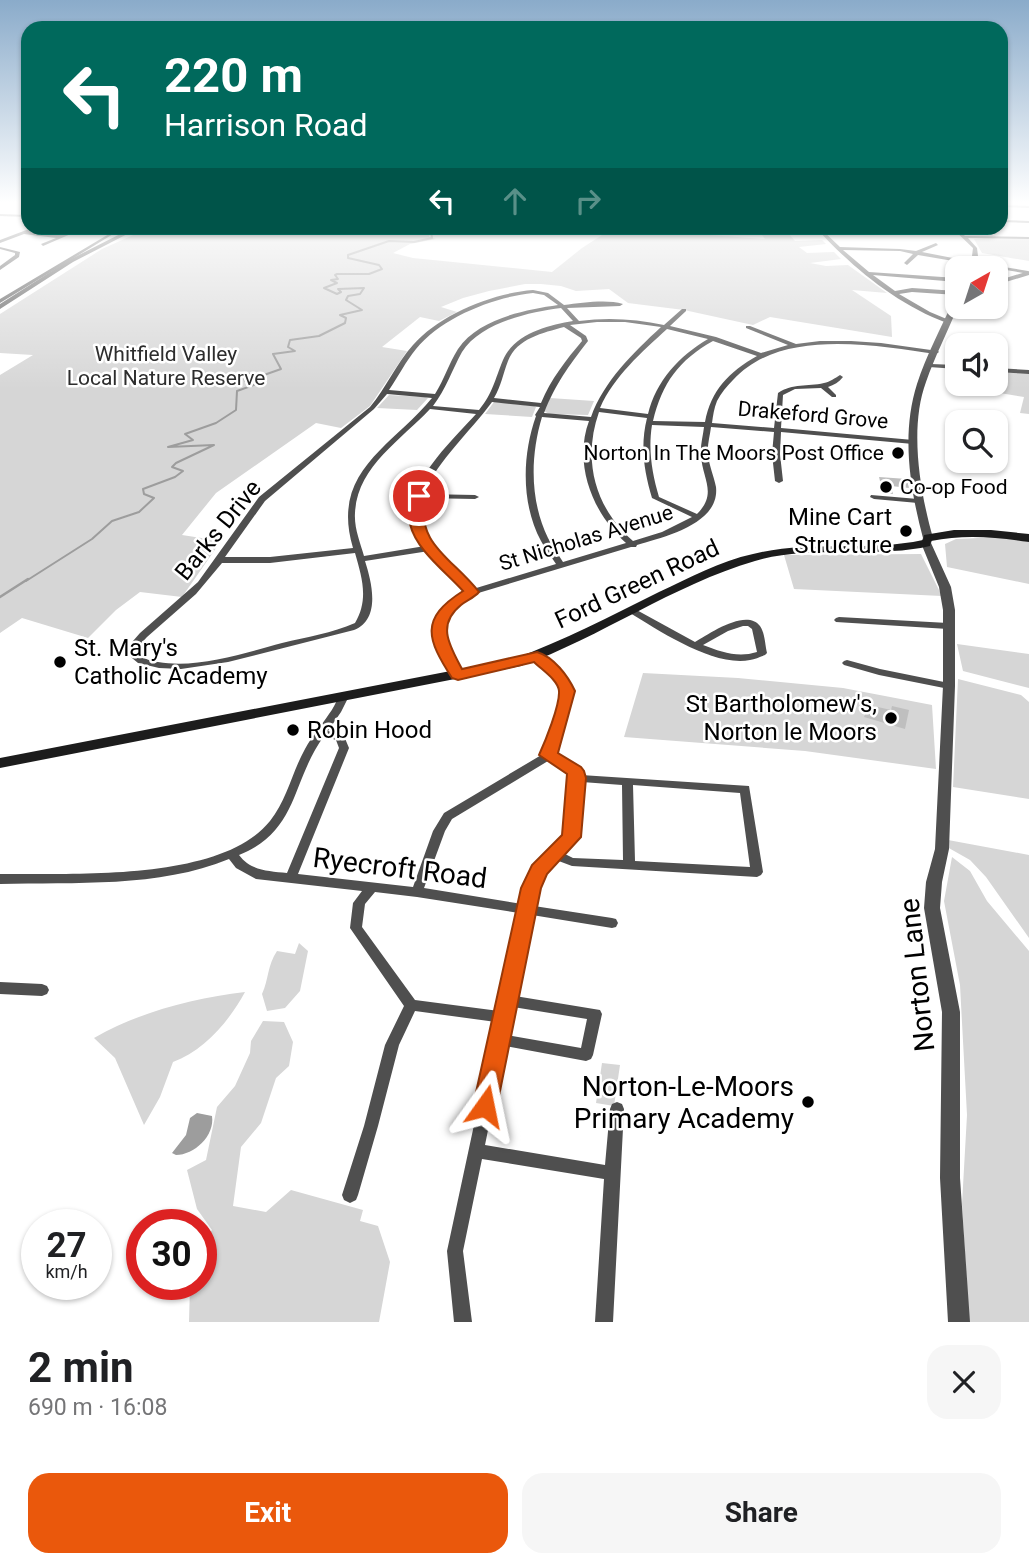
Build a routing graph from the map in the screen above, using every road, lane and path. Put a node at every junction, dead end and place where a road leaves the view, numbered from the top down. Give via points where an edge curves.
1 (62, 266) edge
2 (65, 266) edge
3 (857, 266) edge
4 (1008, 269) edge
5 (865, 273) junction
6 (1029, 273) edge
7 (945, 279) edge
8 (1008, 279) edge
9 (945, 292) edge
10 (893, 293) junction
11 (620, 304) dead end
12 (1, 305) edge
13 (561, 307) junction
14 (684, 310) dead end
15 (947, 321) joint
16 (578, 323) junction
17 (565, 325) junction
18 (666, 326) junction
19 (748, 327) dead end
20 (715, 338) junction
21 (795, 346) junction
22 (936, 352) junction
23 (760, 355) junction
24 (931, 366) junction
25 (945, 367) edge
26 (1008, 371) edge
27 (1029, 372) edge
28 (840, 377) dead end
29 (823, 386) junction
30 (387, 392) junction
31 (437, 396) junction
32 (834, 396) dead end
33 (491, 400) junction
34 (544, 405) junction
35 (426, 407) junction
36 (596, 410) junction
37 (481, 412) junction
38 (538, 415) junction
39 (592, 419) junction
40 (651, 419) junction
41 (710, 425) junction
42 (776, 430) junction
43 (914, 442) junction
44 (779, 481) dead end
45 (419, 496) junction
46 (475, 497) dead end
47 (874, 497) dead end
48 (918, 501) junction
49 (698, 517) junction
50 (1029, 538) edge
51 (927, 540) junction
52 (633, 545) junction
53 (430, 548) junction
54 (359, 554) junction
55 (220, 560) junction
56 (561, 565) junction
57 (472, 592) junction
58 (633, 611) junction
59 (839, 621) dead end
60 (947, 626) junction
61 (695, 646) junction
62 (537, 657) junction
63 (847, 663) dead end
64 (458, 675) junction
65 (949, 686) junction
66 (343, 698) junction
67 (321, 732) junction
68 (548, 755) junction
69 (0, 763) edge
70 (577, 778) junction
71 (626, 782) junction
72 (231, 854) junction
73 (555, 854) junction
74 (629, 866) junction
75 (0, 878) edge
76 (290, 878) junction
77 (371, 889) junction
78 (417, 892) junction
79 (526, 910) junction
80 (612, 923) dead end
81 (0, 988) edge
82 (42, 990) dead end
83 (508, 1001) junction
84 (411, 1005) junction
85 (502, 1017) junction
86 (498, 1039) junction
87 (617, 1109) dead end
88 (476, 1150) junction
89 (611, 1173) junction
90 (350, 1195) dead end
91 (463, 1322) edge
92 (604, 1322) edge
93 (959, 1322) edge

1 - 12 street
2 - 12 street
3 - 5 street
4 - 6 street
5 - 7 street
5 - 10 street
6 - 8 street
9 - 10 street
10 - 15 street
11 - 13 street
13 - 16 street, Barks Drive
13 - 30 street, Barks Drive via 546,294 532,292 468,308 435,326 414,347
13 - 31 street via 516,316 469,340 456,353
14 - 18 street
15 - 22 street, Norton Lane
16 - 17 street
16 - 18 street via 629,321
17 - 33 street via 530,335 510,350
17 - 34 street via 585,341 563,368
18 - 20 street
18 - 36 street via 616,375
19 - 21 street
20 - 23 street
20 - 40 street via 702,343 666,377
21 - 22 street, St Nicholas Avenue via 859,344
21 - 23 street, St Nicholas Avenue
22 - 24 street, Norton Lane
23 - 41 street, St Nicholas Avenue via 727,380 712,405
24 - 25 street
24 - 43 street, Norton Lane via 921,384
26 - 27 street
28 - 29 street
29 - 32 street
29 - 42 street via 786,388 780,394
30 - 31 street
30 - 55 street, Barks Drive via 262,499
31 - 35 street
33 - 34 street
33 - 37 street
34 - 38 street
35 - 37 street
35 - 54 street via 368,468 359,485 351,513
36 - 39 street
36 - 40 street, Drakeford Grove
37 - 45 street via 436,464
38 - 39 street
38 - 56 street via 531,440 530,488 540,532
39 - 52 street via 586,458 596,497 609,525
40 - 41 street, Drakeford Grove
40 - 49 street via 646,458 656,498
41 - 42 street, Drakeford Grove
41 - 49 street, St Nicholas Avenue via 704,451 712,498
42 - 43 street, Drakeford Grove
42 - 44 street
43 - 48 street, Norton Lane
45 - 46 street
45 - 53 street via 417,527
47 - 48 street
48 - 51 street, Norton Lane
49 - 52 street, St Nicholas Avenue via 679,529
50 - 51 main road, Ford Green Road via 977,531
51 - 58 main road, Ford Green Road via 917,547 800,550 754,557 704,575
51 - 60 street, Norton Lane via 945,587
52 - 56 street, St Nicholas Avenue
53 - 54 street
53 - 57 street
54 - 55 street
54 - 55 street, Barks Drive via 367,608 359,625 349,630 201,664 163,665 132,655 129,651 135,643 181,605
56 - 57 street, St Nicholas Avenue
57 - 64 street, St Nicholas Avenue via 454,603 440,621 438,638
58 - 61 street
58 - 62 main road, Ford Green Road
59 - 60 street
60 - 65 street, Norton Lane
61 - 61 street via 744,622 757,629 762,653 737,656
62 - 64 main road, Ford Green Road
62 - 68 street via 562,679 567,691
63 - 65 street
64 - 66 main road, Ford Green Road
65 - 93 street, Norton Lane via 942,849 932,908 951,1012 950,1178
66 - 67 street
66 - 69 main road, Ford Green Road
67 - 72 street via 277,820 256,841
67 - 76 street via 340,738 344,748
68 - 70 street via 575,771
68 - 78 street via 448,816
70 - 71 street
70 - 73 street via 571,837
71 - 74 street
71 - 74 street via 745,789 757,872
72 - 75 street via 166,871
72 - 76 street, Ryecroft Road via 256,874
73 - 74 street via 572,862
73 - 79 street via 539,870
76 - 77 street, Ryecroft Road
77 - 78 street, Ryecroft Road
77 - 84 street via 359,903 356,928
78 - 79 street, Ryecroft Road
79 - 80 street, Ryecroft Road
79 - 83 street
81 - 82 street
83 - 85 street
83 - 86 street via 595,1014 586,1055
84 - 85 street
84 - 90 street via 392,1045
85 - 86 street
86 - 88 street
87 - 89 street
88 - 89 street
88 - 91 street via 455,1251
89 - 92 street

